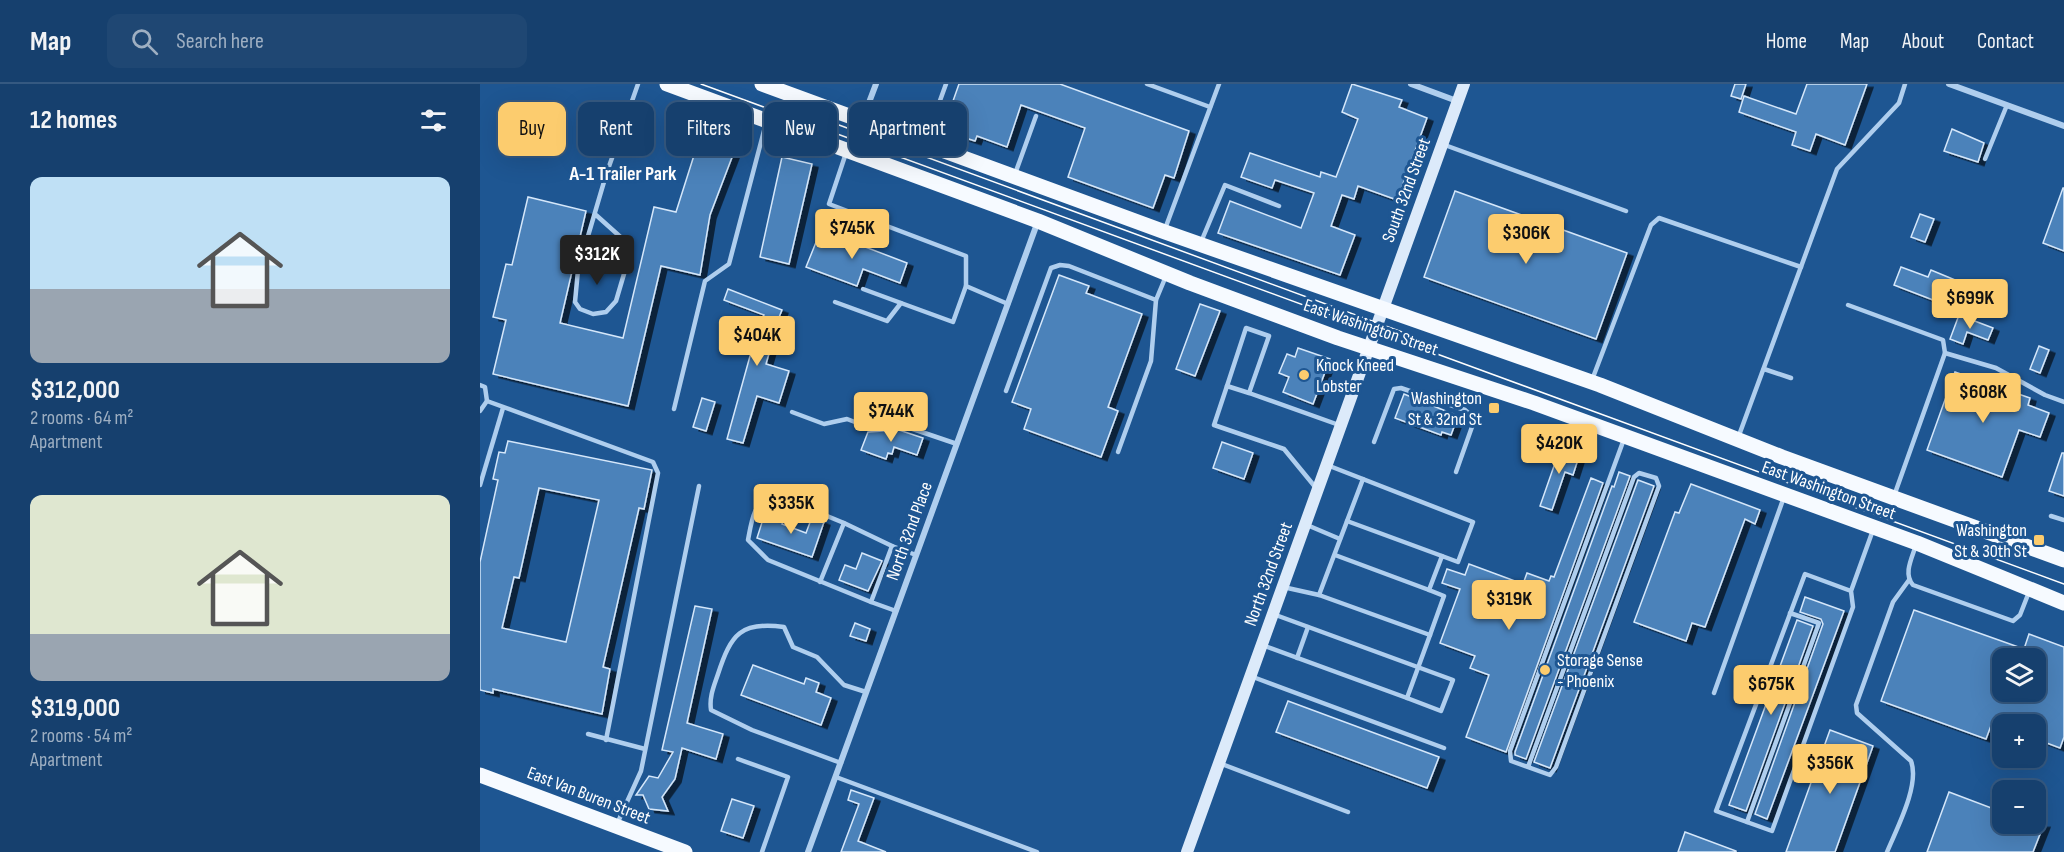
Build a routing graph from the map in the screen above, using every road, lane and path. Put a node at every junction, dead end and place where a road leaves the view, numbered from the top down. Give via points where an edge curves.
1 (638, 84) edge
2 (667, 84) edge
3 (762, 84) edge
4 (876, 84) edge
5 (946, 84) edge
6 (1147, 84) edge
7 (1219, 84) edge
8 (1411, 84) edge
9 (1464, 84) edge
10 (1905, 84) edge
11 (1949, 84) edge
12 (1457, 101) junction
13 (869, 102) edge
14 (940, 102) edge
15 (2007, 105) junction
16 (1210, 107) junction
17 (1036, 116) dead end
18 (849, 117) edge
19 (764, 120) edge
20 (2064, 126) edge
21 (764, 129) edge
22 (1442, 144) junction
23 (837, 146) edge
24 (847, 150) junction
25 (955, 156) edge
26 (1985, 159) dead end
27 (1014, 177) junction
28 (1279, 206) dead end
29 (1626, 211) dead end
30 (596, 215) junction
31 (1038, 221) junction
32 (1165, 232) junction
33 (1200, 245) junction
34 (1801, 267) junction
35 (1167, 273) junction
36 (966, 286) junction
37 (863, 289) dead end
38 (1156, 300) junction
39 (835, 302) dead end
40 (901, 303) junction
41 (1008, 303) junction
42 (1848, 305) dead end
43 (1383, 308) junction
44 (1369, 348) junction
45 (1945, 353) junction
46 (1764, 369) junction
47 (1791, 378) dead end
48 (1592, 382) junction
49 (480, 386) edge
50 (1227, 386) junction
51 (1006, 391) dead end
52 (1250, 393) junction
53 (487, 401) junction
54 (2064, 402) edge
55 (503, 408) junction
56 (674, 409) dead end
57 (480, 411) edge
58 (792, 411) dead end
59 (1341, 426) junction
60 (1625, 436) junction
61 (1737, 440) junction
62 (1374, 442) dead end
63 (957, 444) junction
64 (1118, 452) dead end
65 (1327, 465) junction
66 (1456, 472) dead end
67 (1363, 479) junction
68 (480, 485) edge
69 (699, 486) dead end
70 (1318, 490) junction
71 (1785, 495) junction
72 (1893, 498) junction
73 (2051, 516) dead end
74 (2064, 520) edge
75 (1347, 521) junction
76 (844, 523) junction
77 (1305, 525) junction
78 (1874, 527) junction
79 (1341, 539) junction
80 (1917, 543) junction
81 (892, 546) junction
82 (916, 555) junction
83 (1335, 555) junction
84 (1442, 556) junction
85 (2064, 560) edge
86 (1909, 580) junction
87 (820, 582) junction
88 (1283, 587) junction
89 (1429, 590) junction
90 (2030, 590) junction
91 (1851, 591) junction
92 (1319, 595) junction
93 (871, 602) junction
94 (2064, 603) edge
95 (896, 611) junction
96 (1790, 613) junction
97 (1273, 614) junction
98 (1308, 627) junction
99 (1430, 635) junction
100 (1262, 645) junction
101 (1297, 658) junction
102 (1419, 667) junction
103 (1250, 676) junction
104 (866, 692) junction
105 (1714, 693) dead end
106 (1407, 698) junction
107 (588, 734) dead end
108 (606, 740) junction
109 (1444, 748) dead end
110 (645, 749) junction
111 (738, 759) dead end
112 (841, 763) junction
113 (1219, 763) junction
114 (1528, 767) junction
115 (480, 776) edge
116 (836, 777) junction
117 (1348, 812) dead end
118 (1747, 822) junction
119 (616, 826) junction
120 (683, 852) edge
121 (762, 852) edge
122 (808, 852) edge
123 (1037, 852) edge
124 (1187, 852) edge
125 (1887, 852) edge

1 - 30 lane
2 - 19 main road, East Washington Street
3 - 18 main road, East Washington Street
4 - 13 street
5 - 14 lane
6 - 16 lane
7 - 16 lane
8 - 12 street
9 - 12 main road, South 32nd Street
10 - 34 lane via 1899,103 1837,168
11 - 15 street
12 - 22 main road, South 32nd Street
15 - 20 street
15 - 26 lane
16 - 32 lane
17 - 27 lane
21 - 56 lane via 729,264 705,281
22 - 29 lane
22 - 43 main road, South 32nd Street
23 - 24 main road, East Washington Street
24 - 31 main road, East Washington Street
24 - 36 lane via 830,204 966,256
25 - 27 main road, East Washington Street
27 - 32 main road, East Washington Street
28 - 33 lane via 1225,185
30 - 30 lane via 625,242 629,257 616,301 606,312 593,314 580,309 575,302 578,270
31 - 35 main road, East Washington Street
31 - 41 street, North 32nd Place
32 - 33 main road, East Washington Street
33 - 43 main road, East Washington Street
34 - 46 lane
34 - 48 lane via 1659,218 1651,225
35 - 38 lane
35 - 44 main road, East Washington Street
36 - 40 lane via 954,322
36 - 41 lane
37 - 40 lane
38 - 51 lane via 1069,266 1051,267
38 - 64 lane via 1151,361
39 - 40 lane via 887,321
41 - 63 street, North 32nd Place
42 - 45 lane via 1943,340
43 - 44 main road, North 32nd Street
43 - 48 main road, East Washington Street
44 - 59 main road, North 32nd Street
44 - 60 main road, East Washington Street
45 - 54 lane via 1996,368
45 - 72 lane
46 - 47 lane
46 - 61 lane
48 - 61 main road, East Washington Street
49 - 53 lane via 485,387
50 - 52 lane
50 - 52 lane via 1246,328 1269,336
50 - 70 lane via 1214,425 1284,449
52 - 59 lane
53 - 55 lane
53 - 57 lane
55 - 68 lane
55 - 108 lane via 652,462 658,473
58 - 63 lane via 824,424 847,419 868,427 901,425
59 - 65 main road, North 32nd Street
60 - 71 main road, East Washington Street
60 - 114 lane via 1510,751 1510,761
61 - 72 main road, East Washington Street
62 - 66 lane via 1394,389 1465,410 1472,416 1473,424
63 - 82 street, North 32nd Place
65 - 67 lane
65 - 70 main road, North 32nd Street
67 - 75 lane
67 - 84 lane via 1473,522 1458,562
69 - 110 lane
70 - 77 main road, North 32nd Street
71 - 78 main road, East Washington Street
71 - 105 lane
72 - 85 main road, East Washington Street
73 - 74 lane
75 - 79 lane
75 - 84 lane
76 - 81 lane
76 - 87 lane
76 - 87 lane via 771,493 759,502 748,540 756,552
77 - 79 lane
77 - 88 main road, North 32nd Street
78 - 80 main road, East Washington Street
78 - 91 lane
79 - 83 lane
80 - 86 lane
80 - 90 main road, East Washington Street
81 - 82 lane
81 - 93 lane
82 - 95 street, North 32nd Place
83 - 89 lane
83 - 92 lane
84 - 89 lane
86 - 90 lane via 1913,585 2013,621 2020,615
86 - 125 lane via 1893,602 1856,705 1857,713 1911,761 1915,771
87 - 93 lane
88 - 92 lane
88 - 97 main road, North 32nd Street
89 - 99 lane via 1444,596
90 - 94 main road, East Washington Street
91 - 96 lane via 1805,574
91 - 118 lane via 1853,607 1772,831
92 - 99 lane
93 - 95 lane
95 - 104 street, North 32nd Place
96 - 118 lane via 1819,623
96 - 118 lane via 1716,811
97 - 98 lane
97 - 100 main road, North 32nd Street
98 - 101 lane
98 - 102 lane
99 - 102 lane
100 - 101 lane
100 - 103 main road, North 32nd Street
101 - 106 lane
102 - 106 lane
102 - 106 lane via 1453,680 1441,711
103 - 109 lane
103 - 113 main road, North 32nd Street
104 - 112 street, North 32nd Place
104 - 112 lane via 844,684 817,657 793,647 784,627 760,624 745,630 727,646 709,700 711,710 752,730
107 - 108 lane
108 - 110 lane
110 - 119 lane via 641,771
111 - 121 lane via 788,777
112 - 116 street, North 32nd Place
113 - 117 lane
113 - 124 main road, North 32nd Street
114 - 114 lane via 1550,775 1556,767 1659,486 1656,478 1639,473 1634,477
115 - 119 main road, East Van Buren Street
116 - 122 street, North 32nd Place
116 - 123 lane
119 - 120 main road, East Van Buren Street

